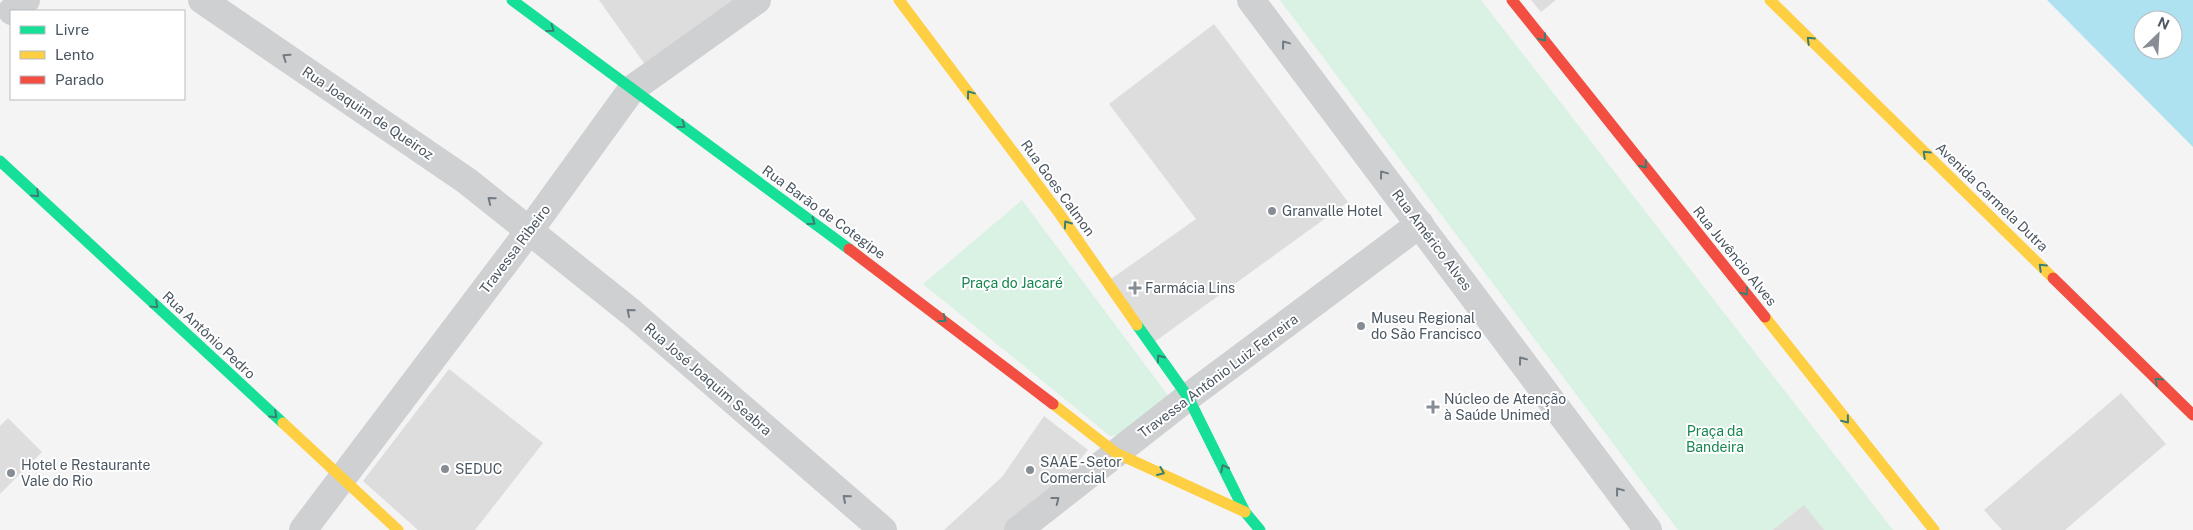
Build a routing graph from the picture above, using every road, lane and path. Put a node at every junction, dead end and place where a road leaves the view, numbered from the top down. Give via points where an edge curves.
1 (26, 0) edge
2 (202, 0) edge
3 (512, 0) edge
4 (757, 0) edge
5 (899, 0) edge
6 (1251, 0) edge
7 (1512, 0) edge
8 (1770, 0) edge
9 (14, 10) edge
10 (632, 89) junction
11 (0, 161) edge
12 (1420, 224) junction
13 (529, 231) junction
14 (1188, 398) junction
15 (2193, 415) edge
16 (1116, 453) junction
17 (342, 479) junction
18 (1246, 512) junction
19 (303, 530) edge
20 (398, 530) edge
21 (883, 530) edge
22 (1018, 530) edge
23 (1260, 530) edge
24 (1648, 530) edge
25 (1934, 530) edge

1 - 9 street
13 -> 2 street, Rua Joaquim de Queiroz via 467,181
3 -> 10 street, Rua Barão de Cotegipe
4 - 10 street, Travessa Ribeiro
14 -> 5 street, Rua Goes Calmon via 1059,212
12 -> 6 street, Rua Américo Alves
7 -> 25 street, Rua Juvêncio Alves
15 -> 8 street, Avenida Carmela Dutra
10 - 13 street, Travessa Ribeiro
10 -> 16 street, Rua Barão de Cotegipe via 914,297
11 -> 17 street, Rua Antônio Pedro
12 - 14 street, Travessa Antônio Luiz Ferreira
24 -> 12 street, Rua Américo Alves
13 - 17 street, Travessa Ribeiro
21 -> 13 street, Rua José Joaquim Seabra via 631,312
14 - 16 street, Travessa Antônio Luiz Ferreira
18 -> 14 street, Rua Goes Calmon
16 -> 18 street, Rua Barão de Cotegipe
22 -> 16 street, Travessa Antônio Luiz Ferreira
17 - 19 street, Travessa Ribeiro
17 - 20 street, Rua Antônio Pedro
18 - 23 street, Rua Goes Calmon

